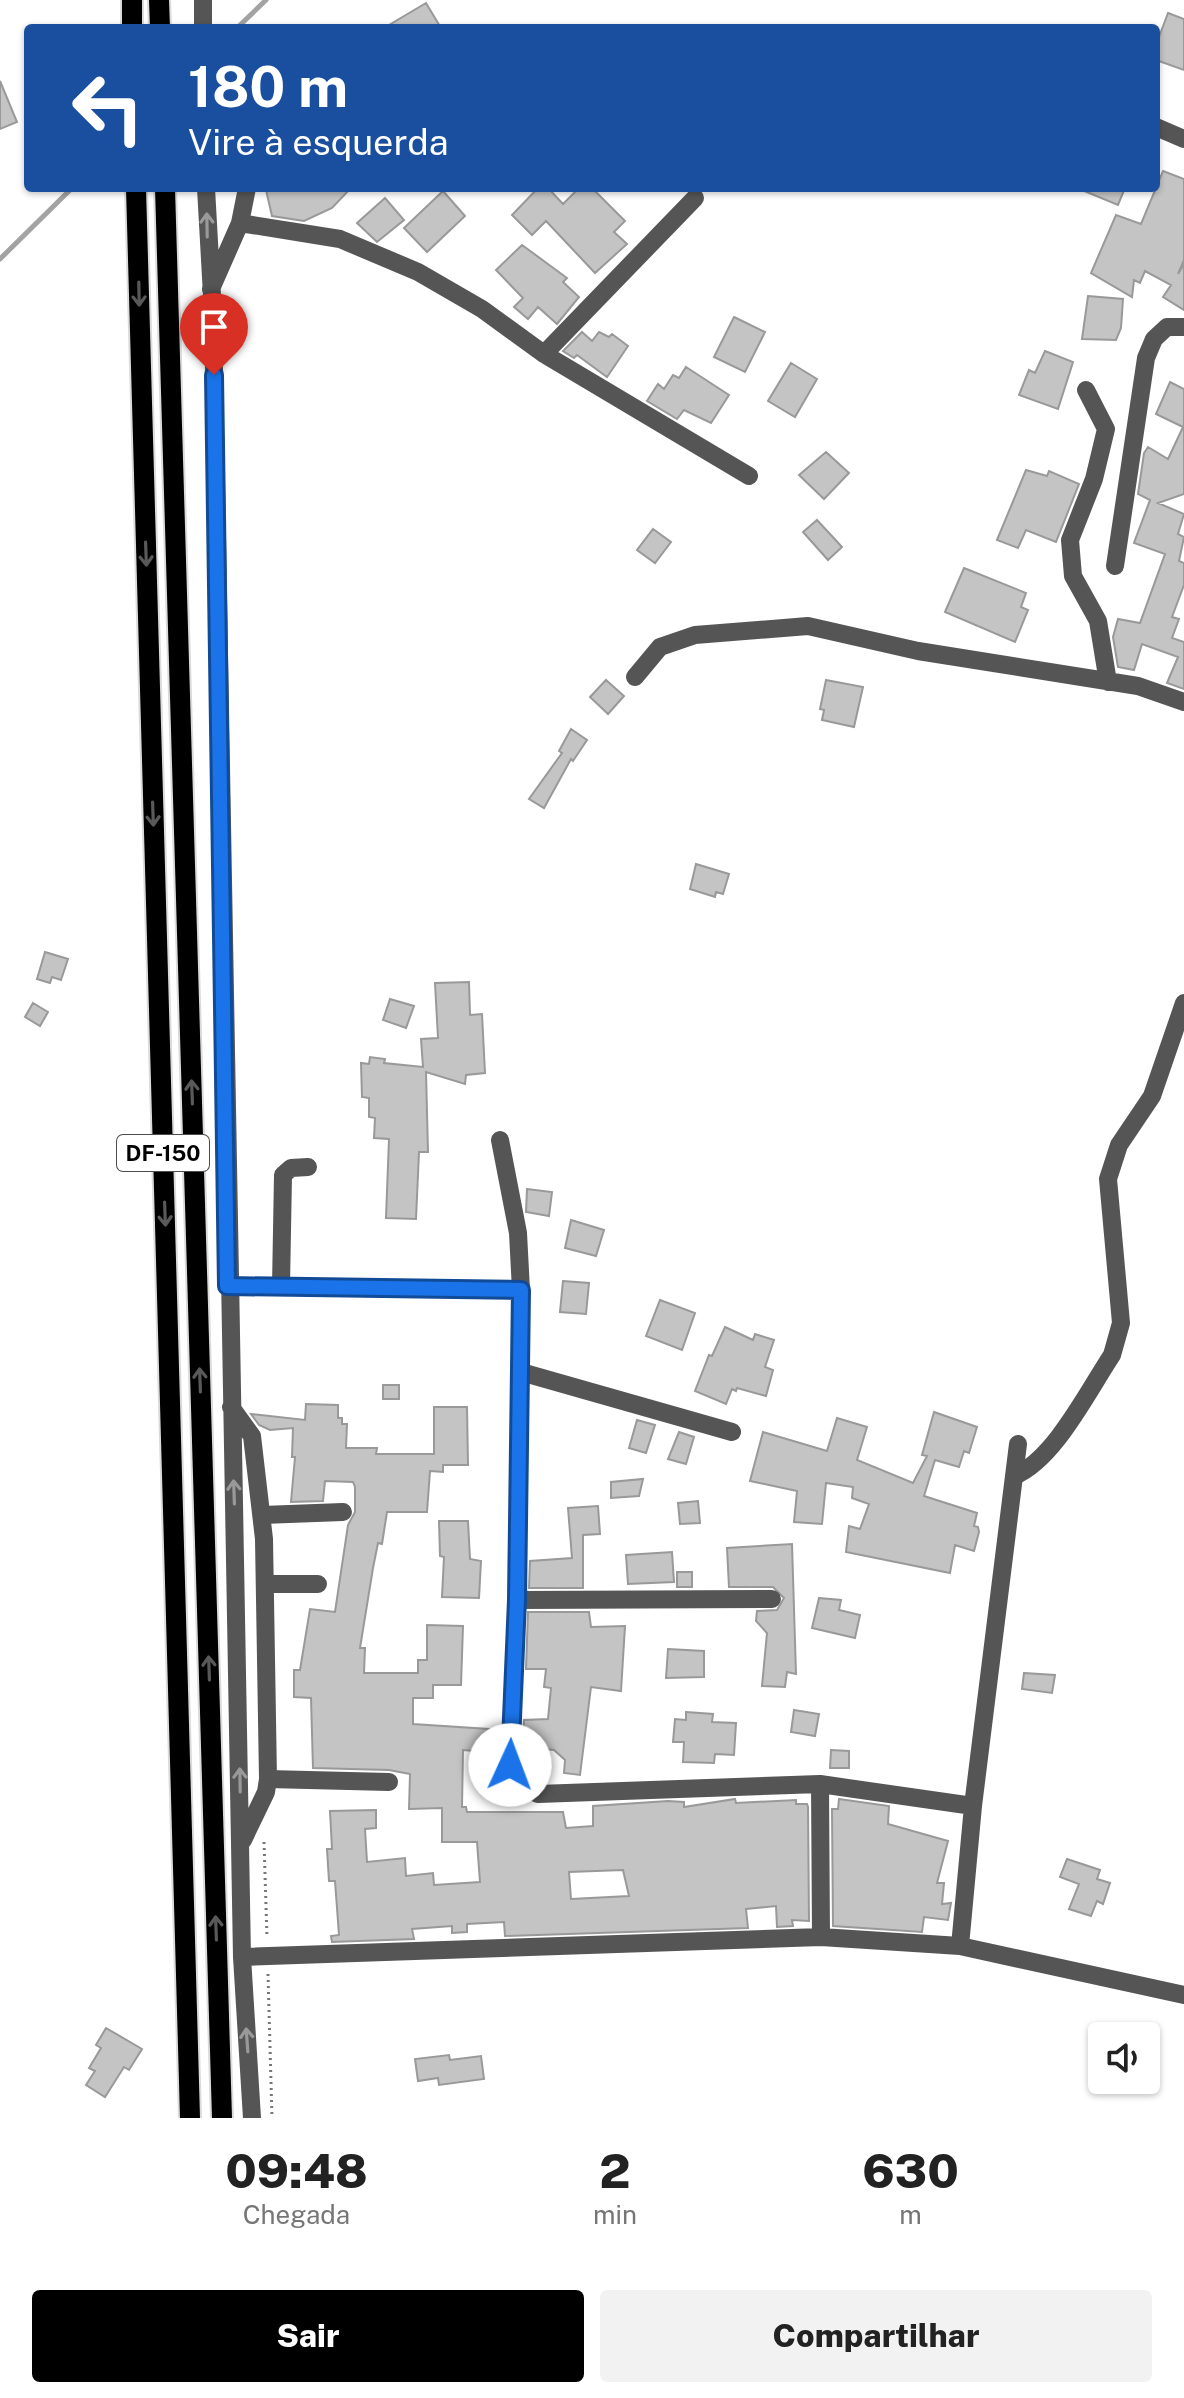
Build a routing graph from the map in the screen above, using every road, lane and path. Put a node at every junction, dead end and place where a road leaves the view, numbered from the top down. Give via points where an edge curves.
1 (132, 0) edge
2 (159, 0) edge
3 (203, 0) edge
4 (132, 24) edge
5 (160, 24) edge
6 (203, 24) edge
7 (1160, 129) edge
8 (1184, 139) edge
9 (136, 192) edge
10 (165, 192) edge
11 (206, 192) edge
12 (246, 192) edge
13 (695, 198) dead end
14 (240, 223) junction
15 (211, 289) junction
16 (1184, 327) edge
17 (544, 354) junction
18 (1086, 390) dead end
19 (749, 476) dead end
20 (1115, 566) dead end
21 (635, 677) dead end
22 (1108, 682) junction
23 (1184, 702) edge
24 (1184, 1003) edge
25 (500, 1140) dead end
26 (308, 1167) dead end
27 (227, 1286) junction
28 (281, 1286) junction
29 (521, 1290) junction
30 (521, 1372) junction
31 (231, 1407) junction
32 (732, 1432) dead end
33 (1018, 1444) dead end
34 (1014, 1476) junction
35 (343, 1512) dead end
36 (262, 1515) junction
37 (235, 1538) junction
38 (264, 1539) junction
39 (265, 1584) junction
40 (318, 1584) dead end
41 (772, 1599) dead end
42 (517, 1600) junction
43 (268, 1779) junction
44 (389, 1782) dead end
45 (820, 1784) junction
46 (973, 1806) junction
47 (240, 1846) junction
48 (821, 1937) junction
49 (960, 1946) junction
50 (242, 1957) junction
51 (1184, 1995) edge
52 (190, 2118) edge
53 (222, 2118) edge
54 (252, 2118) edge

1 - 4 main road
2 - 5 main road
3 - 6 street
7 - 8 street
9 -> 52 main road, DF-150
53 -> 10 main road, DF-150
15 -> 11 street
12 - 14 street
13 - 17 street
14 - 15 street
14 - 17 street via 310,231 376,252 482,309
15 - 27 street
16 - 20 street via 1167,327 1154,339 1146,358
17 - 19 street
18 - 22 street via 1106,429 1094,479 1070,540 1073,576 1098,621
21 - 22 street via 660,647 695,635 808,626 918,651
22 - 23 street
24 - 34 street via 1152,1096 1119,1145 1108,1179 1119,1339 1052,1444
25 - 29 street via 518,1233
26 - 28 street via 291,1168 283,1175
27 - 28 street
27 - 31 street
28 - 29 street
29 - 30 street
30 - 32 street
30 - 42 street
31 - 36 street via 252,1436
37 -> 31 street
33 - 34 street
34 - 46 street
35 - 36 street
36 - 38 street
37 - 38 street
47 -> 37 street
38 - 39 street
39 - 40 street
39 - 43 street
41 - 42 street
42 - 45 street via 510,1765 517,1785 538,1794
43 - 44 street
43 - 47 street
45 - 46 street
45 - 48 street
46 - 49 street
47 - 50 street
48 - 49 street
48 - 50 street
49 - 51 street
54 -> 50 street

